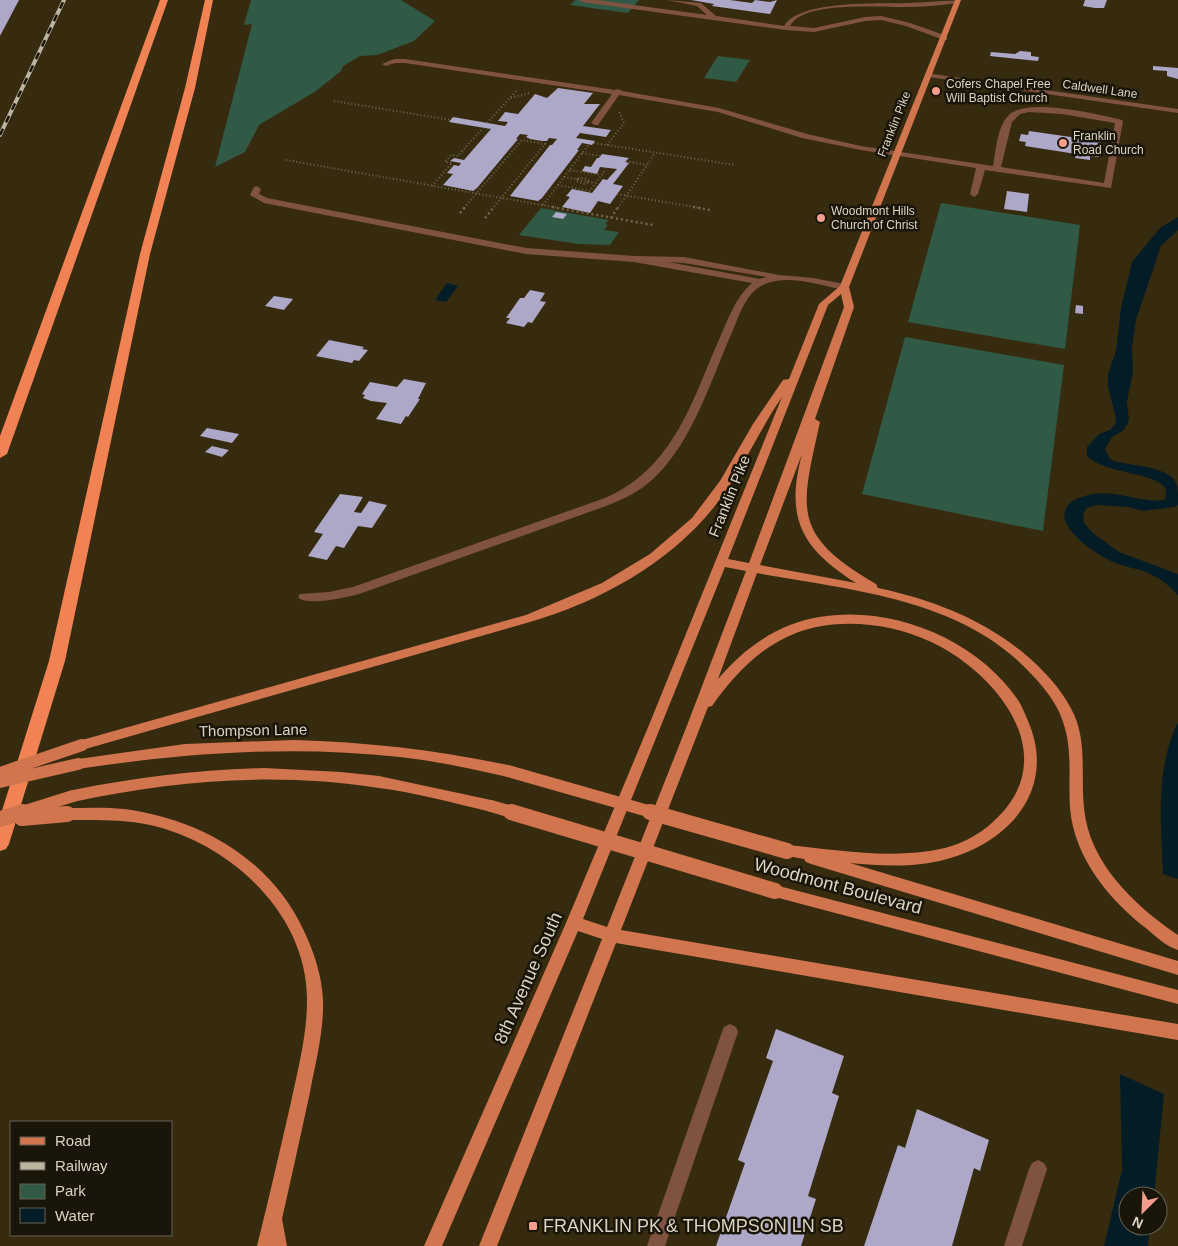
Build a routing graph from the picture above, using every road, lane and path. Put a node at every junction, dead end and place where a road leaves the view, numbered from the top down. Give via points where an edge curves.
1 (155, 0) edge
2 (164, 0) edge
3 (209, 0) edge
4 (582, 0) edge
5 (650, 0) edge
6 (670, 0) edge
7 (835, 0) edge
8 (958, 0) edge
9 (643, 9) junction
10 (714, 18) junction
11 (786, 28) junction
12 (944, 38) junction
13 (386, 64) dead end
14 (141, 65) junction
15 (929, 75) junction
16 (526, 79) junction
17 (531, 92) dead end
18 (618, 92) junction
19 (629, 93) junction
20 (509, 99) junction
21 (334, 101) dead end
22 (1123, 104) junction
23 (1178, 111) edge
24 (451, 120) dead end
25 (1120, 121) junction
26 (487, 123) dead end
27 (595, 123) dead end
28 (482, 128) dead end
29 (594, 143) dead end
30 (589, 144) dead end
31 (607, 145) junction
32 (582, 153) junction
33 (656, 153) junction
34 (896, 154) junction
35 (600, 156) dead end
36 (286, 160) dead end
37 (626, 161) dead end
38 (647, 164) junction
39 (735, 165) dead end
40 (981, 166) junction
41 (606, 169) dead end
42 (996, 169) junction
43 (570, 170) junction
44 (588, 173) junction
45 (601, 176) junction
46 (564, 177) junction
47 (576, 180) junction
48 (582, 181) junction
49 (588, 182) junction
50 (596, 183) junction
51 (558, 185) junction
52 (432, 186) junction
53 (576, 188) junction
54 (256, 189) dead end
55 (476, 194) junction
56 (617, 194) dead end
57 (974, 194) dead end
58 (626, 196) junction
59 (501, 198) junction
60 (542, 206) junction
61 (710, 210) dead end
62 (460, 213) dead end
63 (485, 218) dead end
64 (611, 218) junction
65 (653, 225) dead end
66 (634, 259) junction
67 (782, 277) junction
68 (760, 282) junction
69 (844, 287) junction
70 (801, 362) junction
71 (828, 367) junction
72 (0, 454) edge
73 (720, 562) junction
74 (753, 568) junction
75 (880, 591) junction
76 (304, 597) dead end
77 (656, 725) joint
78 (693, 728) junction
79 (508, 771) joint
80 (0, 773) edge
81 (0, 782) edge
82 (0, 819) edge
83 (0, 844) edge
84 (787, 851) junction
85 (574, 923) junction
86 (611, 935) junction
87 (1178, 943) edge
88 (1178, 968) edge
89 (1178, 998) edge
90 (730, 1032) dead end
91 (1178, 1032) edge
92 (1038, 1169) dead end
93 (274, 1218) junction
94 (266, 1246) edge
95 (278, 1246) edge
96 (433, 1246) edge
97 (488, 1246) edge
98 (656, 1246) edge
99 (1013, 1246) edge

1 - 14 highway
2 - 14 highway
3 - 83 highway via 190,88 145,254 57,661
4 - 9 street
5 - 9 street
6 - 10 street via 699,4
7 - 8 street via 894,5
7 - 11 street via 796,8 788,16
8 - 12 main road, Franklin Pike
9 - 10 street
10 - 11 street
11 - 12 street via 814,30 864,18 881,18
12 - 15 main road, Franklin Pike
13 - 16 street via 401,61
14 - 72 highway
15 - 22 street, Caldwell Lane
15 - 34 main road, Franklin Pike
16 - 18 street
16 - 20 path
17 - 20 path
18 - 19 street
18 - 27 street
19 - 31 path via 617,110 624,123
19 - 34 street via 708,108 805,136
20 - 26 path
21 - 24 path
22 - 23 street, Caldwell Lane
22 - 25 street
25 - 42 street via 1020,110 1010,118
25 - 42 street via 1108,186
28 - 52 path via 458,156 451,155 445,162 452,163
29 - 31 path
30 - 32 path
31 - 33 path
32 - 35 path
32 - 43 path
33 - 38 path
33 - 39 path
34 - 40 street
34 - 69 main road, Franklin Pike
36 - 52 path
37 - 38 path
38 - 58 path
40 - 42 street
40 - 57 street
41 - 45 path
43 - 44 path
43 - 46 path
44 - 45 path
44 - 48 path
45 - 50 path
46 - 47 path
46 - 51 path
47 - 48 path
47 - 48 path
48 - 49 path
48 - 49 path via 588,179
48 - 53 path
49 - 50 path
50 - 53 path via 590,191
51 - 53 path
51 - 60 path
52 - 55 path
54 - 66 street via 254,196 264,200 457,239 540,253
55 - 59 path
55 - 59 path via 522,140 545,144
55 - 62 path
56 - 58 path
58 - 61 path
58 - 64 path
59 - 60 path
59 - 63 path
60 - 64 path
64 - 65 path
66 - 67 street via 684,260
66 - 68 street
67 - 68 street
67 - 69 street
68 - 76 street via 737,310 674,446 656,470 634,488 602,504 355,591
69 - 70 main road, Franklin Pike via 824,304
69 - 71 main road, Franklin Pike via 849,307
70 - 73 main road, Franklin Pike
70 - 80 main road, bridge via 755,429 722,488 703,512 653,558 608,586 530,618 82,745
71 - 74 main road, Franklin Pike
71 - 75 main road via 803,477 802,514 817,544 833,563
73 - 74 main road
73 - 77 main road, Franklin Pike
74 - 75 main road
74 - 78 main road, Franklin Pike
75 - 87 main road via 923,603 965,620 1006,644 1041,677 1062,704 1072,728 1077,756 1079,819 1089,849 1120,896
77 - 85 main road, 8th Avenue South
78 - 84 main road via 720,684 759,646 798,627 830,621 867,621 907,628 940,640 970,658 1010,696 1025,726 1031,760 1020,801 993,832 947,854 912,859
78 - 86 main road
79 - 81 main road, Thompson Lane, bridge via 441,757 285,744 206,746 126,755
79 - 84 main road, Woodmont Boulevard, bridge
82 - 89 main road, Woodmont Boulevard, bridge via 73,796 142,783 262,774 377,782 490,806 775,891
82 - 93 main road, bridge via 67,814 122,815 183,828 218,844 248,865 276,895 292,922 309,965 315,999 313,1040
84 - 88 main road, Woodmont Boulevard
85 - 86 main road
85 - 96 main road, 8th Avenue South
86 - 91 main road
86 - 97 main road
90 - 98 street
92 - 99 street
93 - 94 main road
93 - 95 main road

